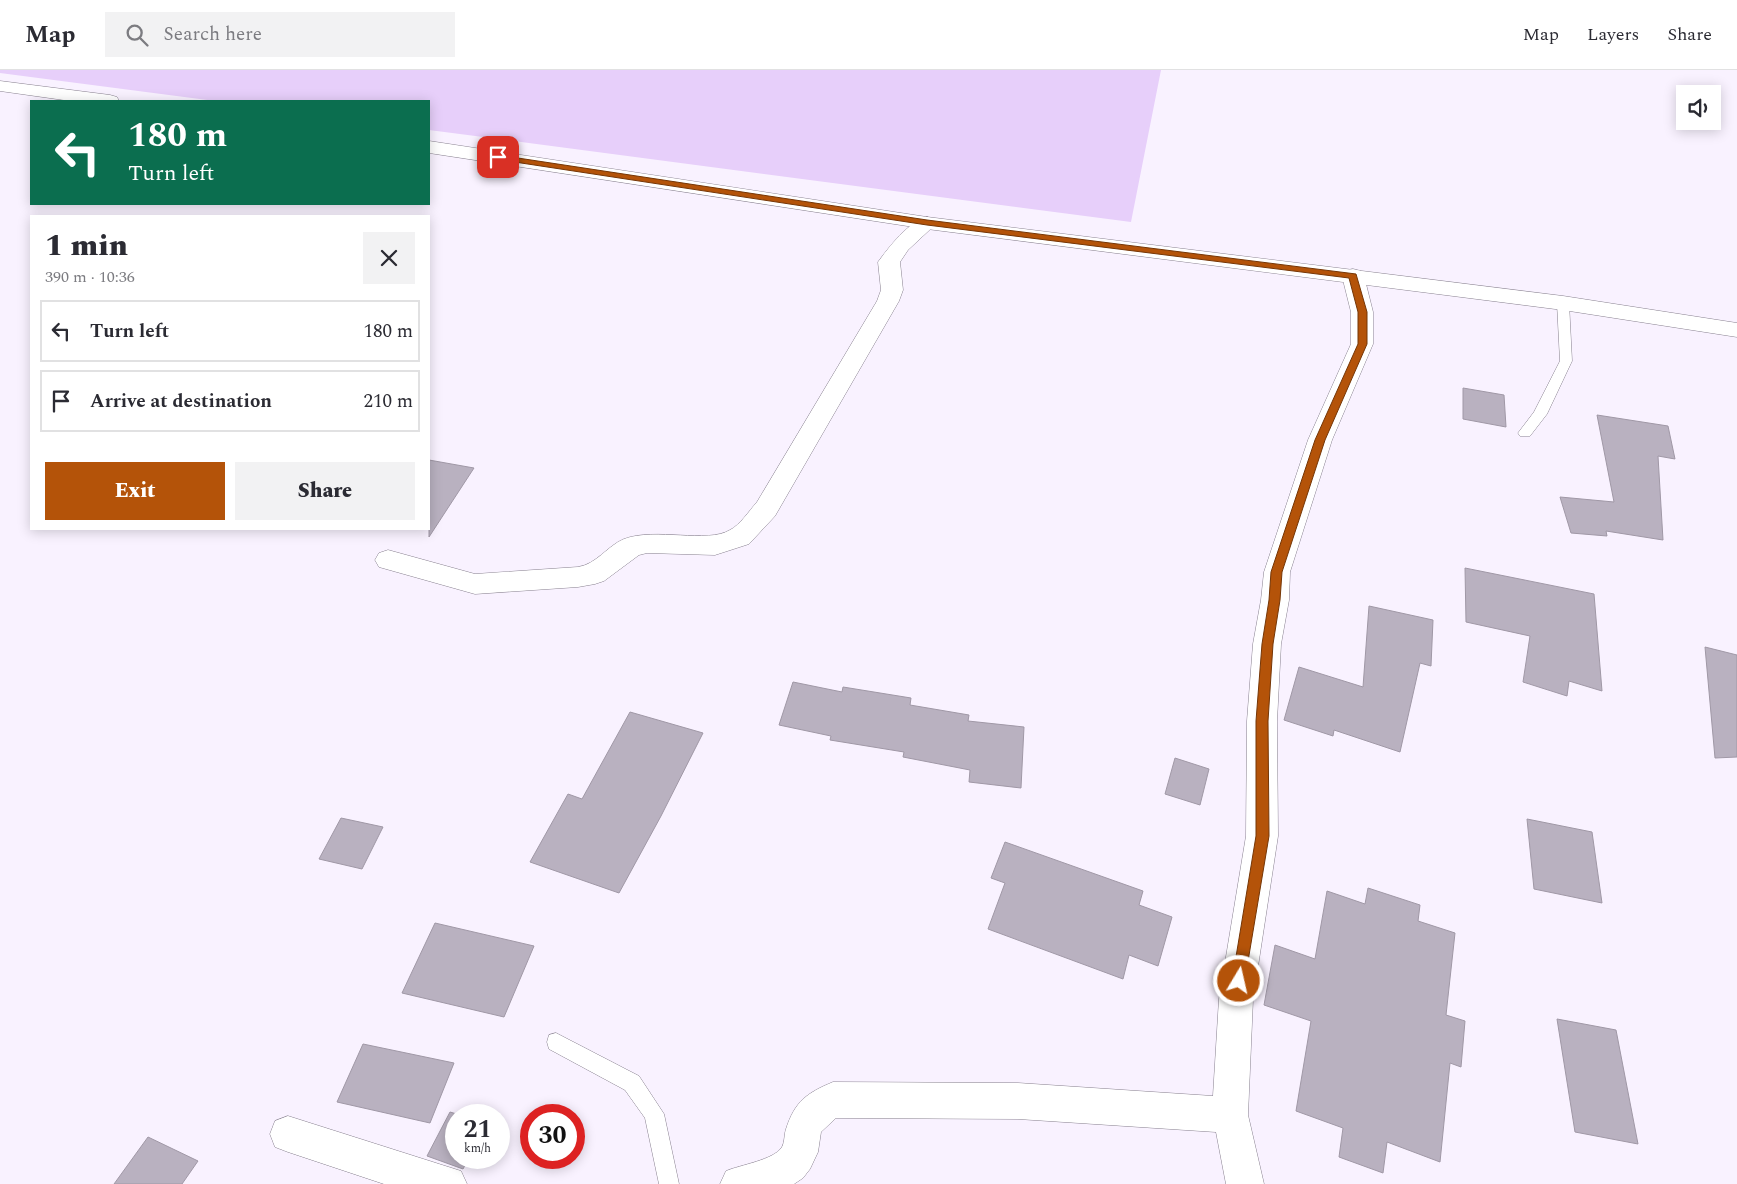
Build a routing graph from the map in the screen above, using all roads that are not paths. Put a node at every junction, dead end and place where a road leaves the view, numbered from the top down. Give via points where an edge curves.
1 (0, 86) edge
2 (103, 100) edge
3 (430, 147) edge
4 (927, 223) junction
5 (1353, 276) junction
6 (1563, 303) junction
7 (1737, 330) edge
8 (1525, 433) dead end
9 (388, 560) dead end
10 (556, 1042) dead end
11 (1230, 1115) junction
12 (288, 1134) dead end
13 (448, 1184) edge
14 (669, 1184) edge
15 (739, 1184) edge
16 (1245, 1184) edge

1 - 2 street
3 - 4 street
4 - 5 street
4 - 9 street via 888,262 892,290 888,301 766,509 740,537 715,545 647,543 632,547 595,574 562,579 475,584
5 - 6 street
5 - 11 street via 1362,312 1362,344 1320,440 1276,572 1262,721 1262,836 1236,999
6 - 7 street
6 - 8 lane via 1566,361 1540,414
10 - 14 lane via 632,1083 654,1114
11 - 15 street via 1018,1100 833,1100 817,1108 805,1126 801,1151 791,1164 776,1174
11 - 16 street
12 - 13 street

